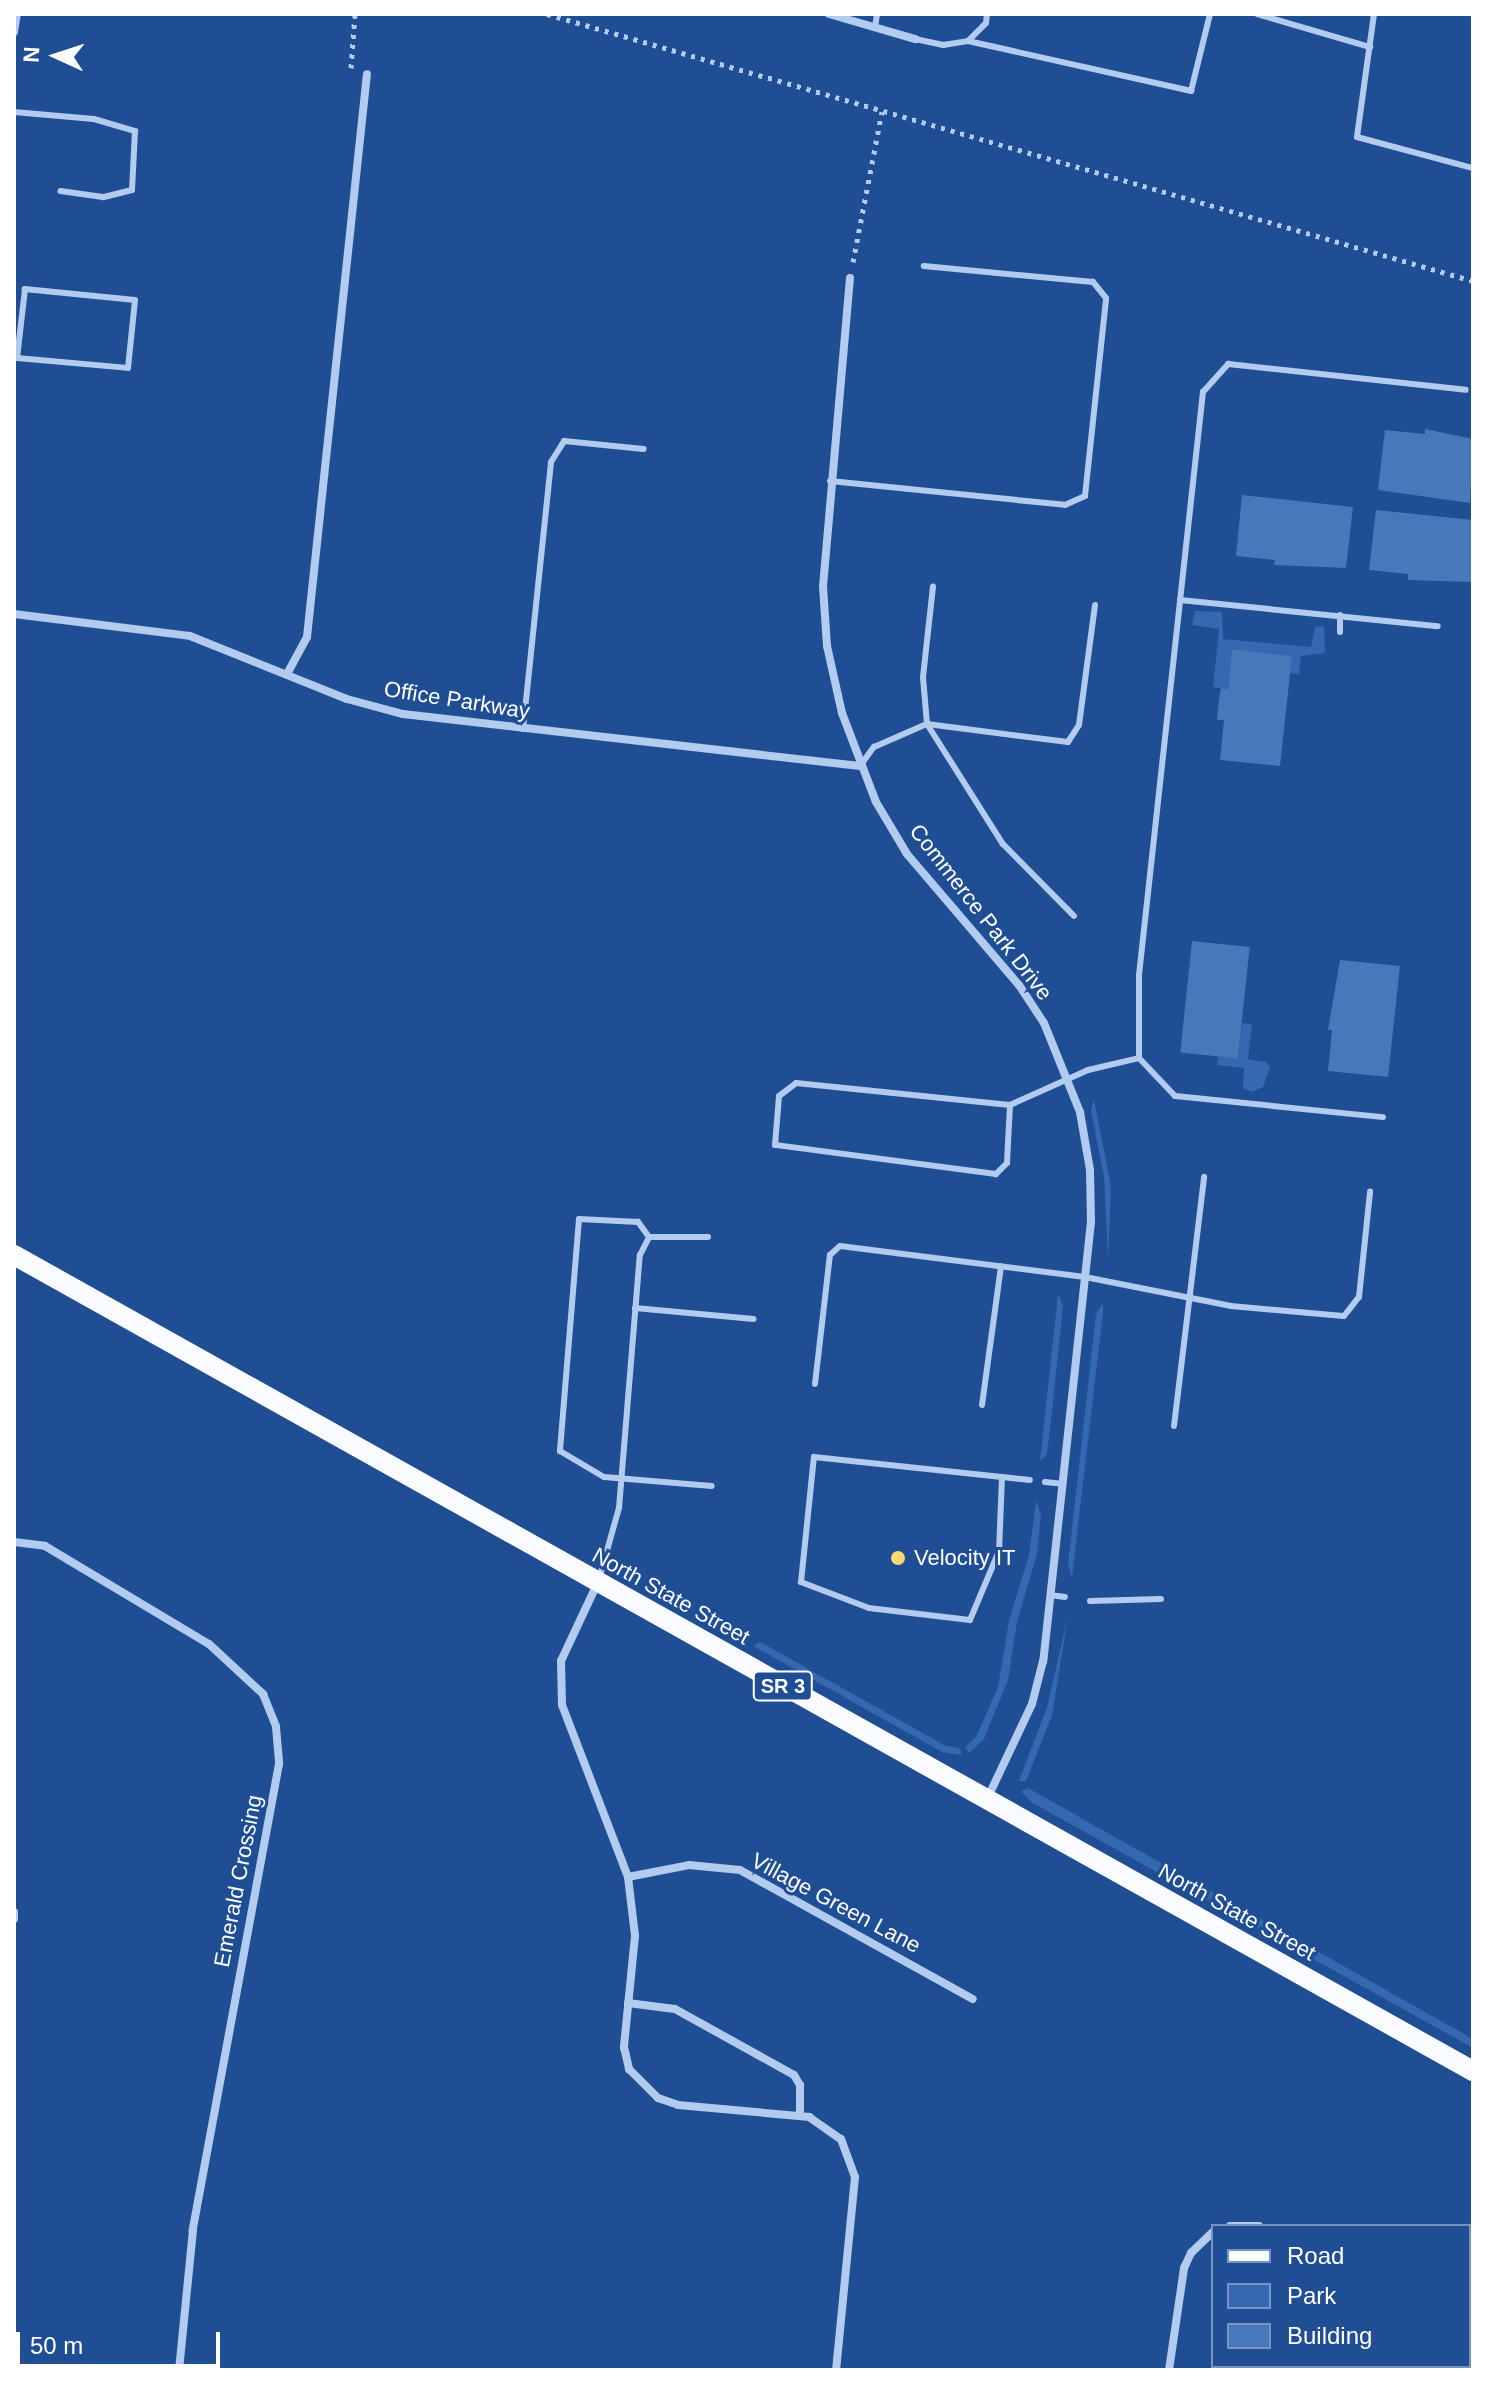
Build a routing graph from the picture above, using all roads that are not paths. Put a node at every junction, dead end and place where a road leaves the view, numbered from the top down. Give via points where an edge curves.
1 (17, 14) edge
2 (829, 14) edge
3 (877, 14) edge
4 (987, 14) edge
5 (1210, 14) edge
6 (1257, 14) edge
7 (1374, 14) edge
8 (875, 27) junction
9 (14, 32) edge
10 (915, 39) joint
11 (968, 41) junction
12 (1370, 47) junction
13 (367, 74) dead end
14 (14, 112) edge
15 (1473, 168) edge
16 (60, 191) dead end
17 (924, 266) dead end
18 (850, 278) road end
19 (16, 358) edge
20 (1466, 390) dead end
21 (644, 449) dead end
22 (830, 481) junction
23 (933, 587) dead end
24 (1180, 600) junction
25 (1095, 605) dead end
26 (14, 614) edge
27 (1340, 615) junction
28 (1438, 626) dead end
29 (1340, 632) dead end
30 (287, 674) junction
31 (927, 724) junction
32 (523, 729) junction
33 (860, 766) junction
34 (1074, 916) dead end
35 (1139, 1058) junction
36 (1070, 1081) junction
37 (1010, 1105) junction
38 (1383, 1117) dead end
39 (1204, 1177) dead end
40 (1370, 1192) dead end
41 (649, 1237) junction
42 (708, 1237) dead end
43 (14, 1255) edge
44 (1001, 1266) junction
45 (1085, 1277) junction
46 (1190, 1295) junction
47 (635, 1308) junction
48 (753, 1319) dead end
49 (815, 1384) dead end
50 (982, 1405) dead end
51 (1174, 1426) dead end
52 (1002, 1477) junction
53 (621, 1479) junction
54 (1030, 1480) dead end
55 (1045, 1482) dead end
56 (1063, 1484) junction
57 (712, 1486) dead end
58 (14, 1542) edge
59 (598, 1582) junction
60 (1050, 1595) junction
61 (1065, 1597) dead end
62 (1161, 1599) dead end
63 (1090, 1601) dead end
64 (987, 1800) junction
65 (628, 1877) junction
66 (14, 1912) edge
67 (14, 1919) edge
68 (973, 1999) dead end
69 (628, 2003) junction
70 (1473, 2071) edge
71 (800, 2115) junction
72 (1211, 2234) edge
73 (179, 2370) edge
74 (836, 2370) edge
75 (1169, 2370) edge

1 - 9 street
2 - 8 street
3 - 8 lane
4 - 11 lane via 986,23
5 - 11 lane via 1191,91
6 - 12 lane
7 - 12 lane
8 - 10 street
10 - 11 lane via 943,45
12 - 15 lane via 1357,137
13 - 30 street via 307,637
14 - 16 lane via 94,119 135,131 132,190 103,197
17 - 22 lane via 1093,282 1106,298 1085,496 1065,505
18 - 22 street, Commerce Park Drive
19 - 19 lane via 128,368 135,300 25,289
20 - 24 lane via 1228,364 1203,392
21 - 32 lane via 564,441 551,462
22 - 33 street, Commerce Park Drive via 823,586 827,646
23 - 31 lane via 923,677
24 - 27 lane
24 - 35 lane via 1139,975
25 - 31 lane via 1079,725 1068,742
26 - 30 street, Office Parkway via 190,636
27 - 28 lane
27 - 29 lane
30 - 32 street, Office Parkway via 347,699 403,714
31 - 33 lane via 874,747
31 - 34 lane via 1003,844
32 - 33 street, Office Parkway
33 - 36 street, Commerce Park Drive via 907,854 1019,985 1048,1030
35 - 36 lane via 1088,1070
35 - 38 lane via 1175,1096
36 - 37 lane
36 - 45 street, Commerce Park Drive via 1090,1170
37 - 37 lane via 796,1083 779,1096 775,1145 996,1174 1007,1163
39 - 46 lane
40 - 46 lane via 1359,1297 1344,1316 1231,1306
41 - 42 lane
41 - 47 lane via 640,1255
41 - 53 lane via 638,1222 579,1219 558,1427 564,1458 604,1477
43 - 59 main road, North State Street / SR 3
44 - 45 lane
44 - 49 lane via 848,1246 834,1250
44 - 50 lane
45 - 46 lane
45 - 56 street, Commerce Park Drive
46 - 51 lane
47 - 48 lane
47 - 53 lane
52 - 52 lane via 814,1457 801,1582 869,1608 970,1620 999,1551
52 - 54 lane
53 - 57 lane
53 - 59 lane
55 - 56 lane
56 - 60 street, Commerce Park Drive
58 - 73 street, Emerald Crossing via 45,1546 209,1644 263,1694 276,1727 279,1764 201,2185
59 - 64 main road, North State Street / SR 3
59 - 65 street via 561,1661 562,1705
60 - 61 lane
60 - 64 street, Commerce Park Drive via 1032,1704
62 - 63 lane
64 - 70 main road, North State Street / SR 3
65 - 68 street, Village Green Lane via 689,1865 740,1870
65 - 69 street via 635,1936
66 - 67 street
69 - 71 street via 675,2009 794,2075 800,2085
69 - 71 street via 624,2047 629,2069 658,2098 678,2105
71 - 74 street via 827,2125 841,2139 855,2177
72 - 75 street via 1184,2268

